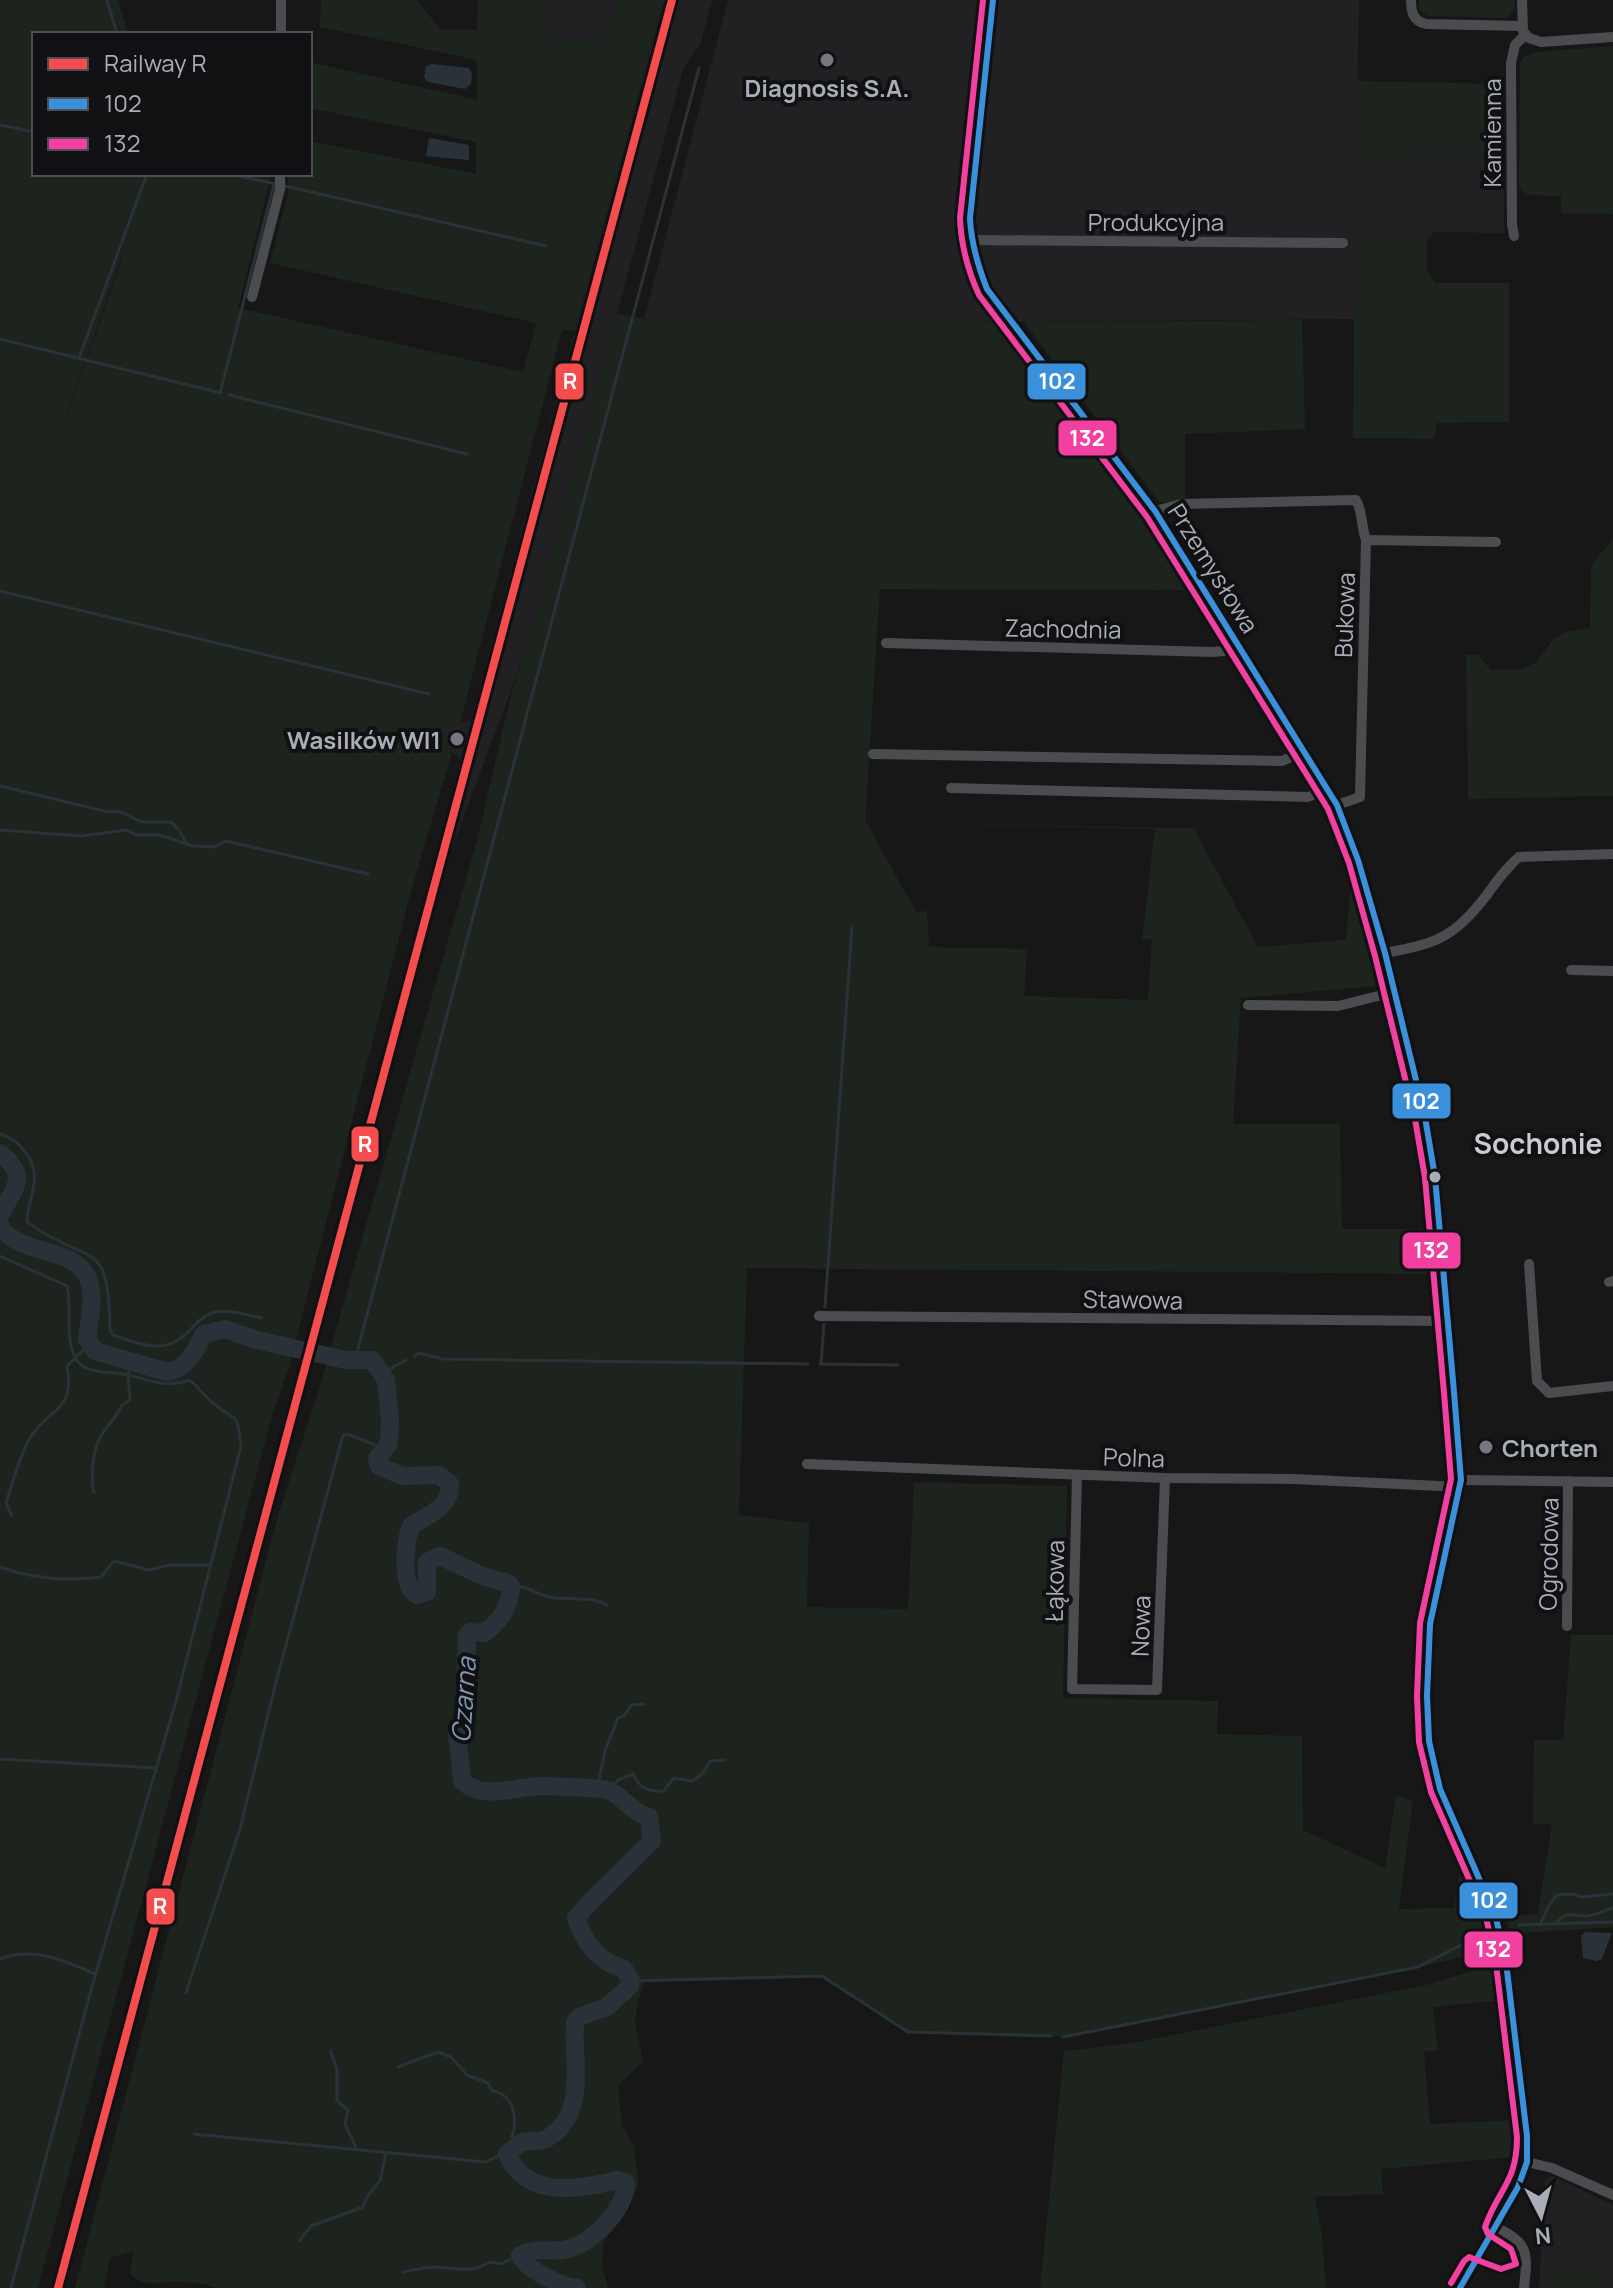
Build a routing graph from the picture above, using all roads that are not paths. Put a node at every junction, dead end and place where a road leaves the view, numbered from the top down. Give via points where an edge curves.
1 (281, 0) edge
2 (993, 0) edge
3 (1411, 0) edge
4 (1522, 0) edge
5 (1524, 30) junction
6 (281, 32) edge
7 (1613, 37) edge
8 (280, 176) edge
9 (1514, 236) dead end
10 (970, 240) junction
11 (1343, 243) dead end
12 (252, 297) dead end
13 (1155, 511) junction
14 (1366, 540) junction
15 (1496, 542) dead end
16 (886, 643) dead end
17 (1238, 644) junction
18 (1305, 751) junction
19 (873, 754) dead end
20 (951, 788) dead end
21 (1327, 789) junction
22 (1337, 805) junction
23 (1613, 854) edge
24 (1385, 953) junction
25 (1571, 970) dead end
26 (1613, 971) edge
27 (1394, 992) junction
28 (1248, 1005) dead end
29 (1529, 1264) dead end
30 (819, 1316) dead end
31 (1448, 1321) junction
32 (1613, 1386) edge
33 (807, 1464) dead end
34 (1077, 1475) junction
35 (1165, 1478) junction
36 (1568, 1481) junction
37 (1613, 1482) edge
38 (1460, 1484) junction
39 (1567, 1626) dead end
40 (1072, 1689) joint
41 (1527, 2162) junction
42 (1613, 2195) edge
43 (1495, 2227) junction
44 (1460, 2288) edge
45 (1524, 2288) edge

1 - 6 street
2 - 10 street, Przemysłowa
3 - 5 street via 1412,15 1426,24
4 - 5 street, Kamienna
5 - 7 street via 1541,42
5 - 9 street, Kamienna via 1511,63
8 - 12 street
10 - 11 street, Produkcyjna
10 - 13 street, Przemysłowa via 987,289
13 - 14 street via 1181,504 1356,500
13 - 17 street, Przemysłowa
14 - 15 street, Bukowa
14 - 22 street, Bukowa via 1360,797
16 - 17 street, Zachodnia via 1212,652
17 - 18 street, Przemysłowa
18 - 19 street via 1282,761
18 - 21 street, Przemysłowa
20 - 21 street via 1308,797
21 - 22 street, Przemysłowa
22 - 24 street, Przemysłowa
23 - 24 street via 1519,857 1458,929 1421,946
24 - 27 street, Przemysłowa
25 - 26 street
27 - 28 street via 1338,1006
27 - 31 street, Przemysłowa via 1435,1177
29 - 32 street via 1537,1381 1549,1393
30 - 31 street, Stawowa
31 - 38 street, Przemysłowa
33 - 34 street, Polna
34 - 35 street, Polna
34 - 40 street, Łąkowa
35 - 38 street, Polna
35 - 40 street, Nowa via 1157,1690
36 - 37 street, Polna
36 - 38 street, Polna
36 - 39 street, Ogrodowa
38 - 41 street, Przemysłowa via 1430,1624 1429,1741 1440,1789 1495,1915 1505,1954
41 - 42 street
41 - 43 street
43 - 44 street
43 - 45 street via 1523,2246

